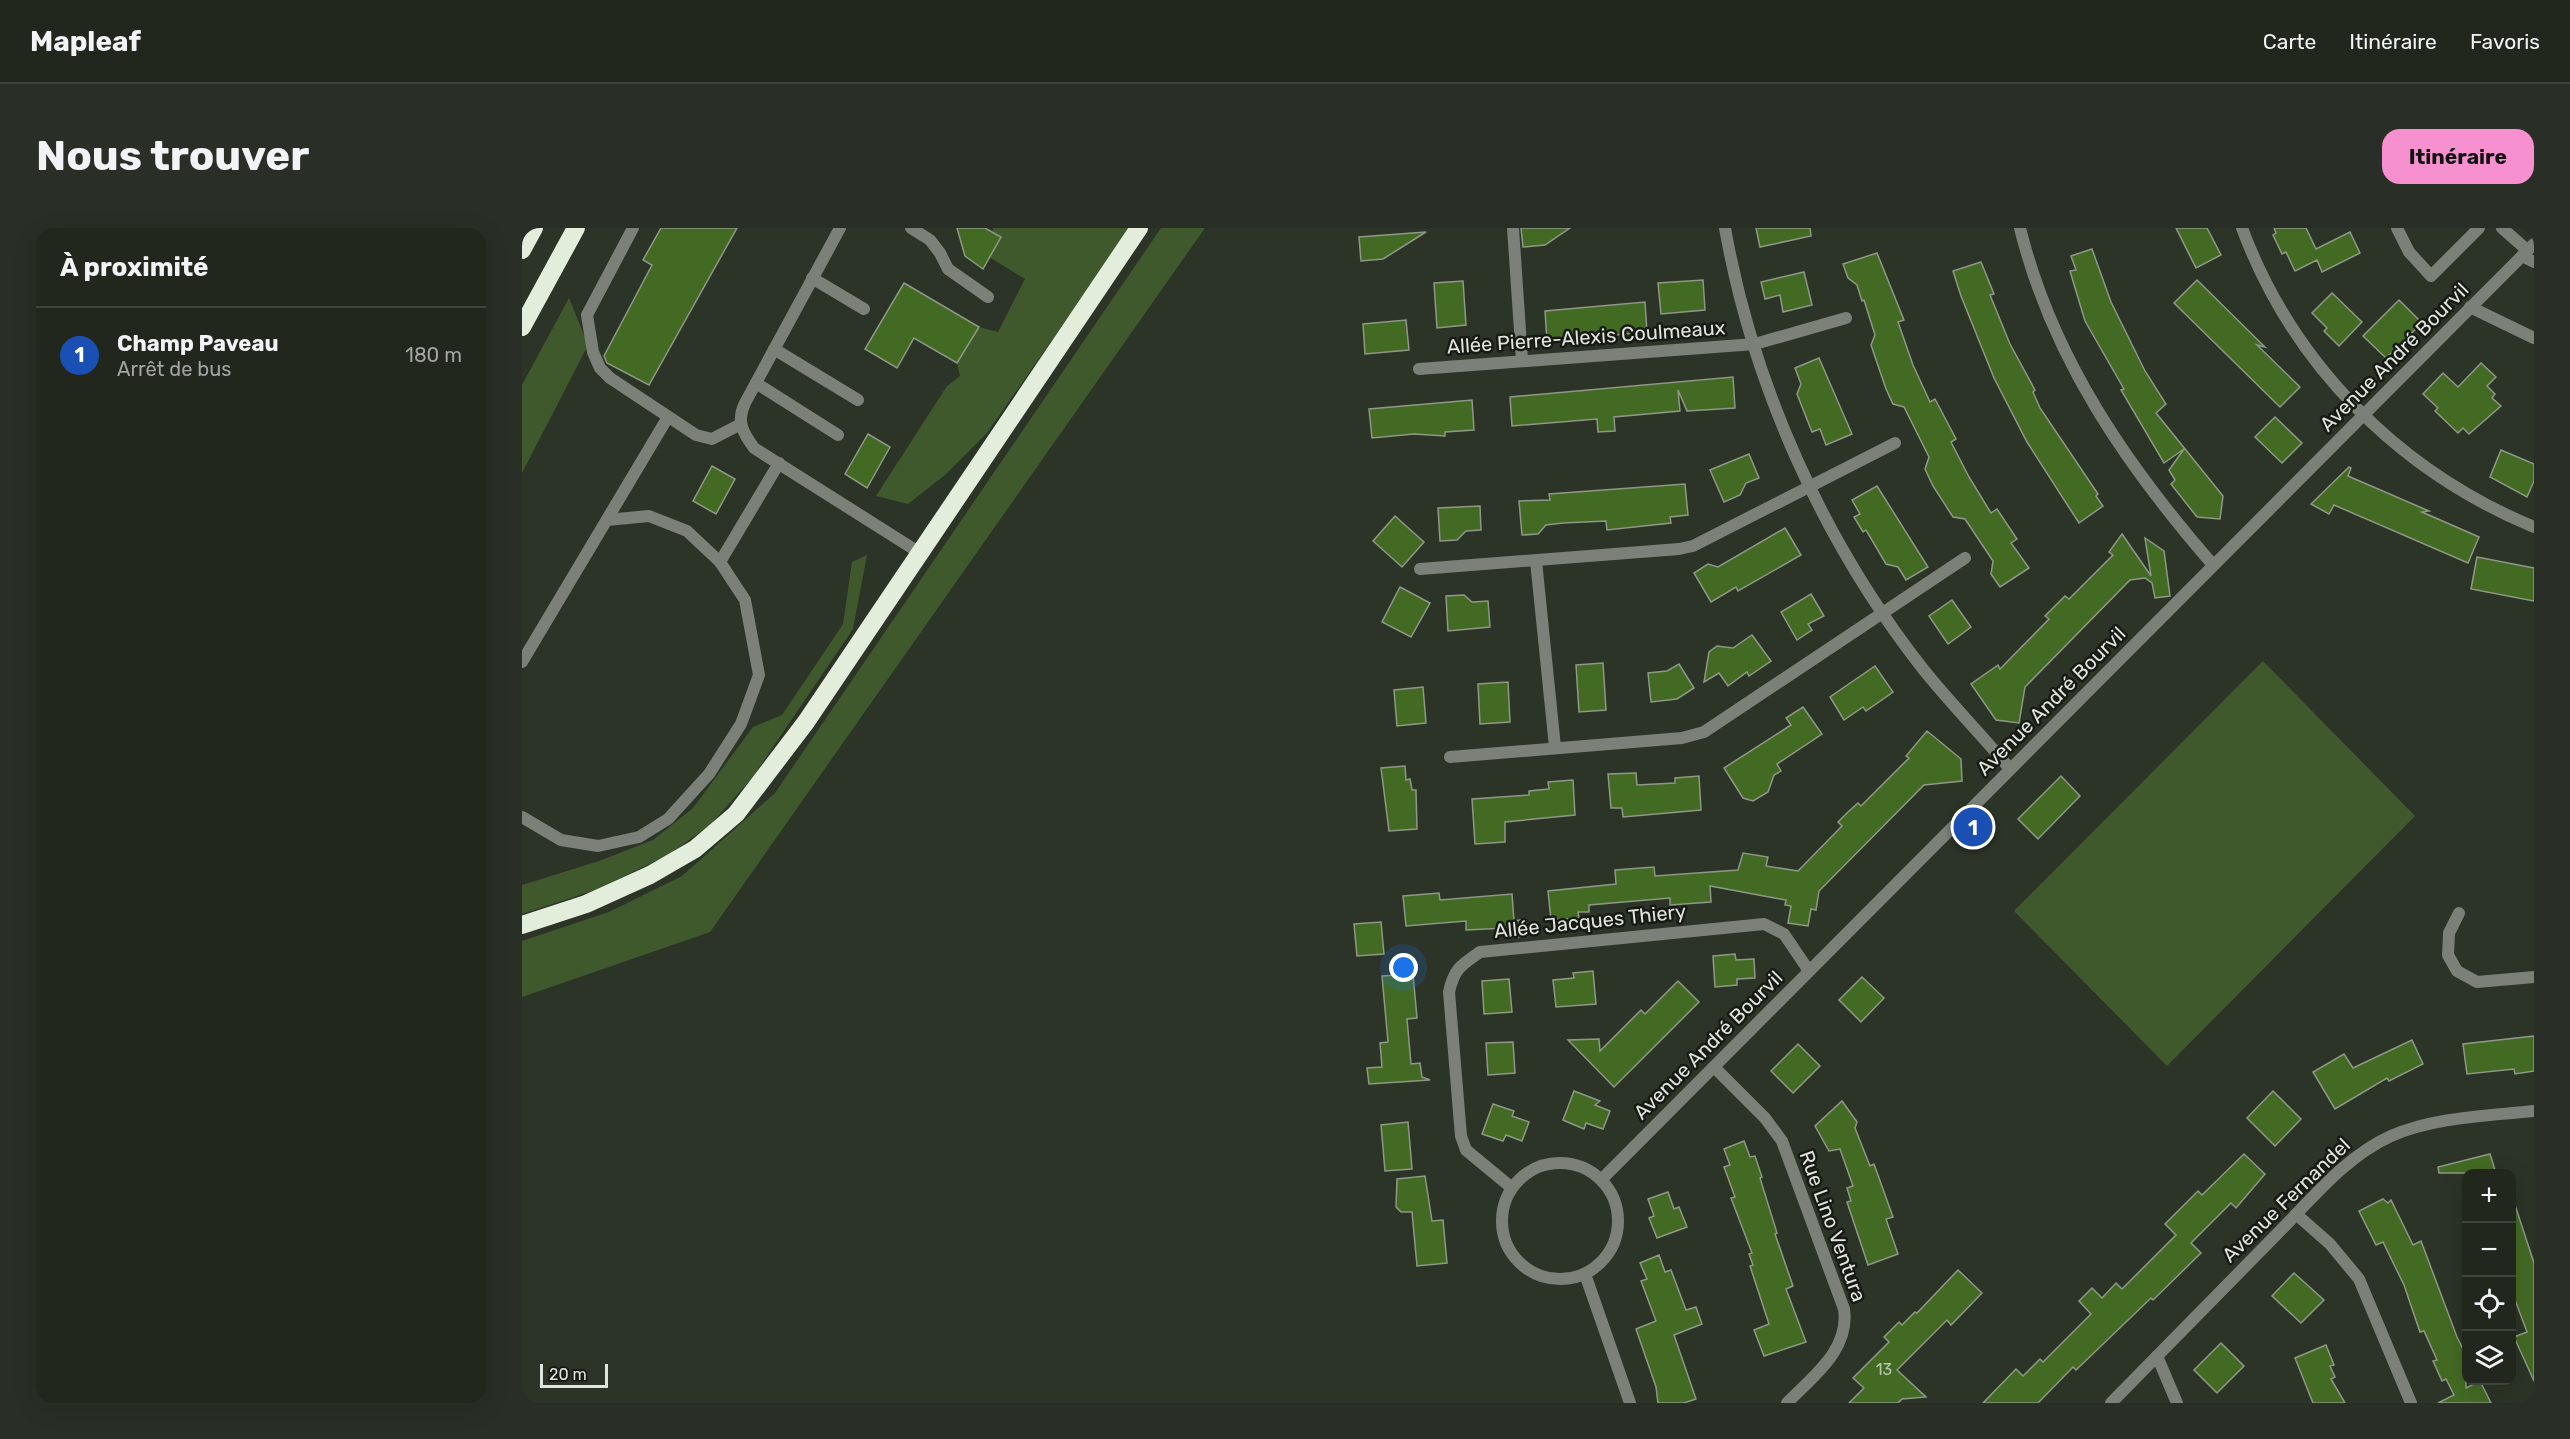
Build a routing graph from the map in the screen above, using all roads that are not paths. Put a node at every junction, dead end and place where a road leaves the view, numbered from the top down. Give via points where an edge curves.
1 (534, 228) edge
2 (576, 228) edge
3 (633, 228) edge
4 (840, 228) edge
5 (911, 228) edge
6 (1139, 228) edge
7 (1513, 228) edge
8 (1725, 228) edge
9 (2020, 228) edge
10 (2242, 228) edge
11 (2397, 228) edge
12 (2479, 228) edge
13 (2502, 228) edge
14 (522, 250) edge
15 (2528, 250) edge
16 (2534, 262) edge
17 (812, 278) junction
18 (988, 297) dead end
19 (2470, 308) junction
20 (864, 309) dead end
21 (1846, 318) dead end
22 (522, 327) edge
23 (2534, 338) edge
24 (1755, 344) junction
25 (774, 349) junction
26 (1522, 360) junction
27 (1419, 369) dead end
28 (756, 383) junction
29 (858, 400) dead end
30 (2362, 416) junction
31 (668, 417) junction
32 (741, 424) junction
33 (838, 435) dead end
34 (1895, 443) dead end
35 (779, 463) junction
36 (1811, 487) junction
37 (607, 520) junction
38 (2534, 527) edge
39 (920, 553) junction
40 (1965, 558) dead end
41 (1536, 561) junction
42 (720, 562) junction
43 (2214, 565) junction
44 (1420, 569) dead end
45 (1883, 614) junction
46 (522, 662) edge
47 (1555, 747) junction
48 (1450, 756) dead end
49 (2010, 769) junction
50 (522, 817) edge
51 (2459, 913) dead end
52 (522, 925) edge
53 (1809, 971) junction
54 (2534, 977) edge
55 (1714, 1067) junction
56 (2533, 1115) edge
57 (1602, 1179) junction
58 (1512, 1188) junction
59 (2296, 1214) junction
60 (1585, 1274) junction
61 (2157, 1356) junction
62 (1630, 1403) edge
63 (1787, 1403) edge
64 (2111, 1403) edge
65 (2177, 1403) edge
66 (2411, 1403) edge

1 - 14 highway
2 - 22 highway
3 - 31 street via 587,315 593,352 610,378
4 - 17 street
5 - 18 street via 930,240 948,269
6 - 39 highway
7 - 26 street
8 - 24 street
9 - 43 street via 2060,342 2097,411 2136,472
10 - 30 street via 2258,268 2287,320
11 - 12 street via 2409,252 2431,276
13 - 15 street
15 - 16 street
15 - 19 street, Avenue André Bourvil
17 - 20 street
17 - 25 street
19 - 23 street
19 - 30 street, Avenue André Bourvil
21 - 24 street, Allée Pierre-Alexis Coulmeaux
24 - 26 street, Allée Pierre-Alexis Coulmeaux
24 - 36 street via 1782,422
25 - 28 street
25 - 29 street
26 - 27 street, Allée Pierre-Alexis Coulmeaux
28 - 32 street via 740,413
28 - 33 street
30 - 38 street via 2435,474
30 - 43 street, Avenue André Bourvil
31 - 32 street via 712,440
31 - 37 street
32 - 35 street via 754,448
34 - 36 street
35 - 39 street
35 - 42 street
36 - 41 street via 1693,546
36 - 45 street
37 - 42 street via 649,516 687,531
37 - 46 street
39 - 52 highway via 806,722 736,814 695,849 650,875 586,904
40 - 45 street
41 - 44 street
41 - 47 street
42 - 50 street via 745,600 759,675 741,724 709,774 668,819 639,837 598,846 561,840
43 - 49 street, Avenue André Bourvil
45 - 47 street via 1704,732 1682,738
45 - 49 street via 1944,695
47 - 48 street
49 - 53 street, Avenue André Bourvil
51 - 54 street via 2449,933 2448,955 2457,971 2477,982
53 - 55 street, Avenue André Bourvil
53 - 58 street, Allée Jacques Thiery via 1784,934 1764,924 1480,952 1464,962 1453,974 1449,992 1461,1136 1466,1150
55 - 57 street, Avenue André Bourvil
55 - 63 street, Rue Lino Ventura via 1766,1118 1782,1141 1844,1309 1846,1321 1838,1349
56 - 59 street, Avenue Fernandel via 2433,1123 2390,1137 2360,1154
57 - 58 street via 1585,1167 1565,1162 1526,1173
57 - 60 street via 1615,1198 1619,1220 1615,1242 1603,1261
58 - 60 street via 1503,1207 1502,1228 1508,1248 1521,1264 1540,1276 1563,1280
59 - 61 street, Avenue Fernandel
59 - 66 street via 2330,1244 2359,1279
60 - 62 street
61 - 64 street, Avenue Fernandel
61 - 65 street

